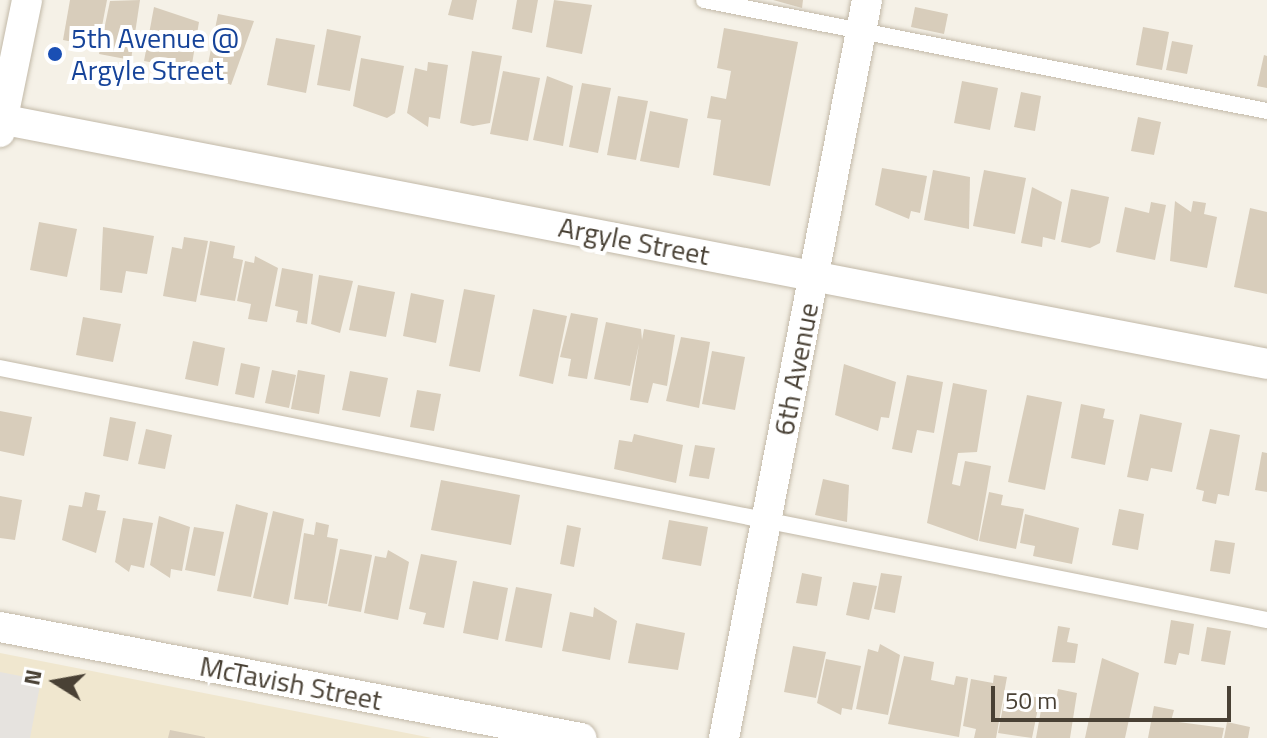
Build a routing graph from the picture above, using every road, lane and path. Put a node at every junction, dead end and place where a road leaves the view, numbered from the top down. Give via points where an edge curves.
1 (27, 0) edge
2 (704, 0) edge
3 (864, 15) edge
4 (1267, 111) edge
5 (1, 124) edge
6 (814, 276) junction
7 (1267, 364) edge
8 (0, 368) edge
9 (767, 517) junction
10 (1267, 620) edge
11 (0, 627) edge
12 (581, 738) edge
13 (724, 738) edge

1 - 5 street
2 - 3 lane
3 - 4 lane
3 - 6 street, 6th Avenue
5 - 6 street, Argyle Street
6 - 7 street, Argyle Street
6 - 9 street, 6th Avenue
8 - 9 lane
9 - 10 lane
9 - 13 street, 6th Avenue
11 - 12 street, McTavish Street

